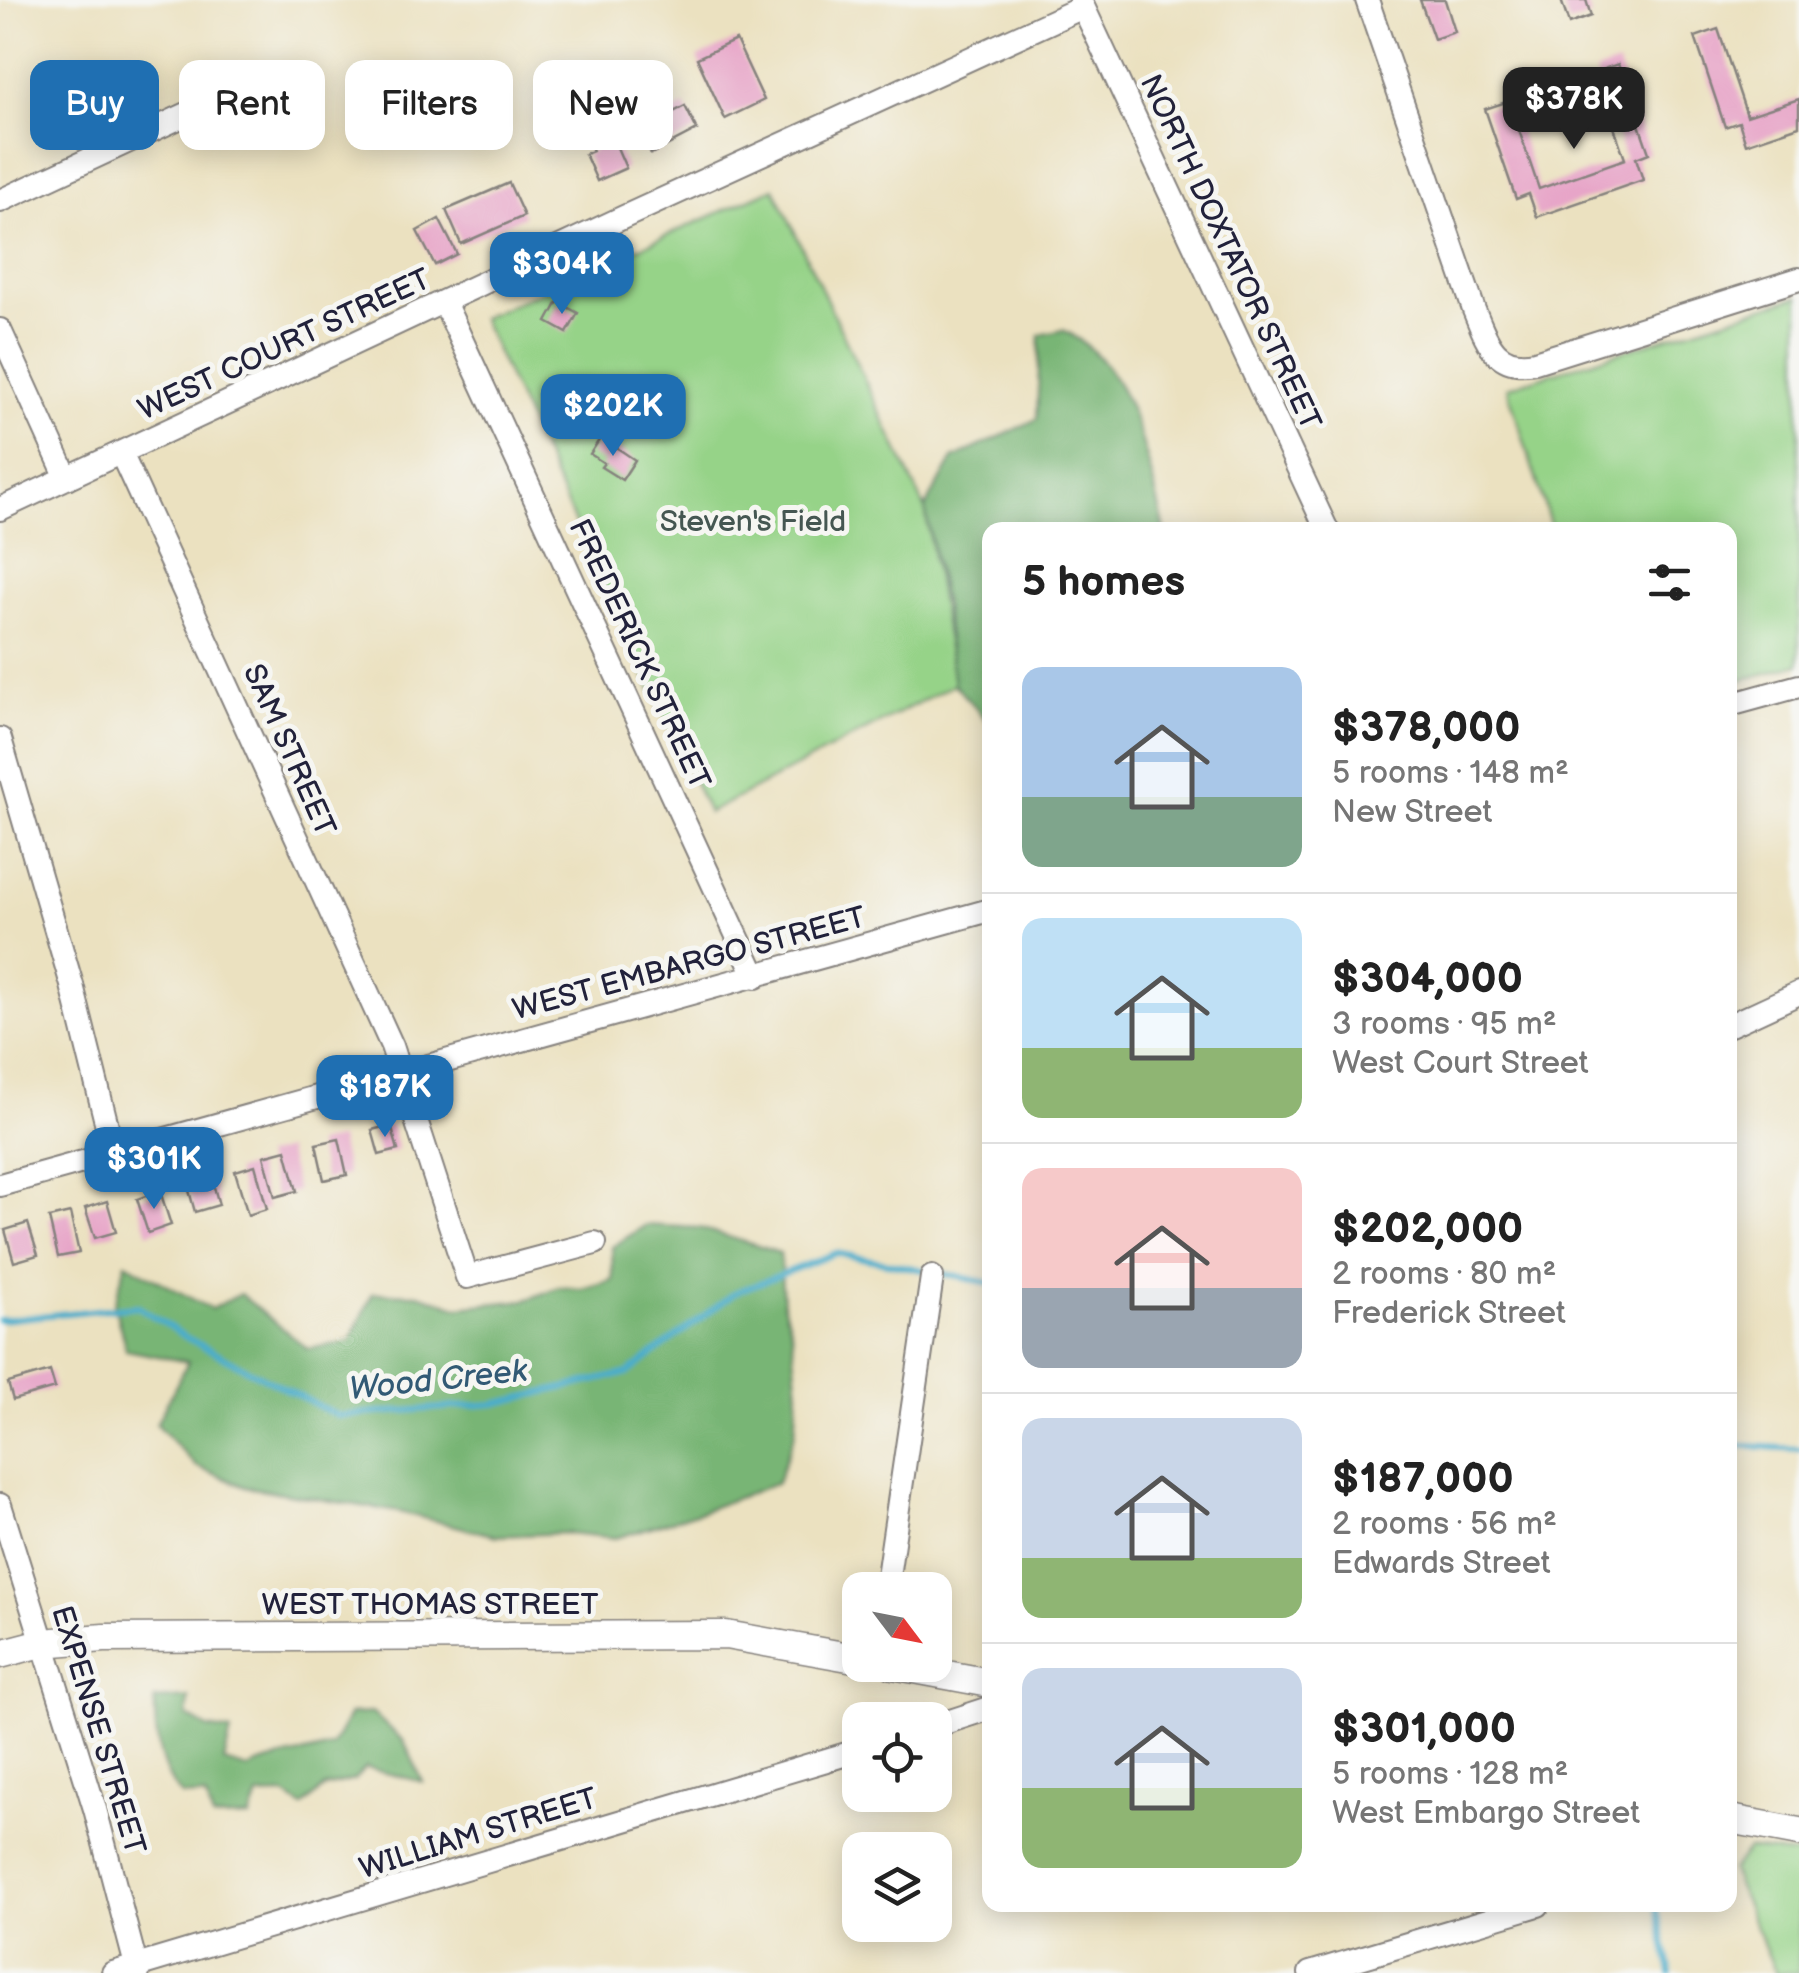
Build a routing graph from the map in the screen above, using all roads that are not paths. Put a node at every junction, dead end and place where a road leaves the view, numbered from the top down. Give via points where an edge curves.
1 (1367, 0) edge
2 (1082, 4) edge
3 (179, 118) edge
4 (0, 201) edge
5 (1799, 279) edge
6 (444, 302) junction
7 (0, 330) edge
8 (122, 453) junction
9 (66, 478) junction
10 (0, 509) edge
11 (1323, 522) edge
12 (1799, 686) edge
13 (1737, 703) edge
14 (0, 740) edge
15 (982, 912) edge
16 (756, 977) junction
17 (1799, 993) edge
18 (1737, 1022) edge
19 (402, 1072) junction
20 (114, 1154) junction
21 (0, 1185) edge
22 (595, 1243) dead end
23 (932, 1277) dead end
24 (0, 1506) edge
25 (889, 1572) edge
26 (42, 1643) junction
27 (0, 1654) edge
28 (842, 1656) edge
29 (952, 1676) edge
30 (982, 1682) edge
31 (982, 1711) edge
32 (952, 1720) edge
33 (842, 1755) edge
34 (1737, 1819) edge
35 (1799, 1832) edge
36 (1515, 1912) edge
37 (129, 1971) edge
38 (1310, 1973) edge

1 - 5 street via 1484,334 1500,358 1519,365
2 - 6 street, WEST COURT STREET
2 - 11 street, NORTH DOXTATOR STREET
3 - 4 street
6 - 8 street, WEST COURT STREET
6 - 16 street, FREDERICK STREET
7 - 9 street
8 - 9 street, WEST COURT STREET
8 - 19 street, SAM STREET
9 - 10 street, WEST COURT STREET
12 - 13 street
14 - 20 street
15 - 16 street, WEST EMBARGO STREET
16 - 19 street, WEST EMBARGO STREET
17 - 18 street
19 - 20 street, WEST EMBARGO STREET
19 - 22 street, SAM STREET via 467,1277
20 - 21 street, WEST EMBARGO STREET
23 - 25 street
24 - 26 street, EXPENSE STREET
26 - 27 street, WEST THOMAS STREET
26 - 28 street, WEST THOMAS STREET via 726,1635
26 - 37 street, EXPENSE STREET via 94,1809
29 - 30 street
31 - 32 street
33 - 37 street, WILLIAM STREET
34 - 35 street
36 - 38 street

